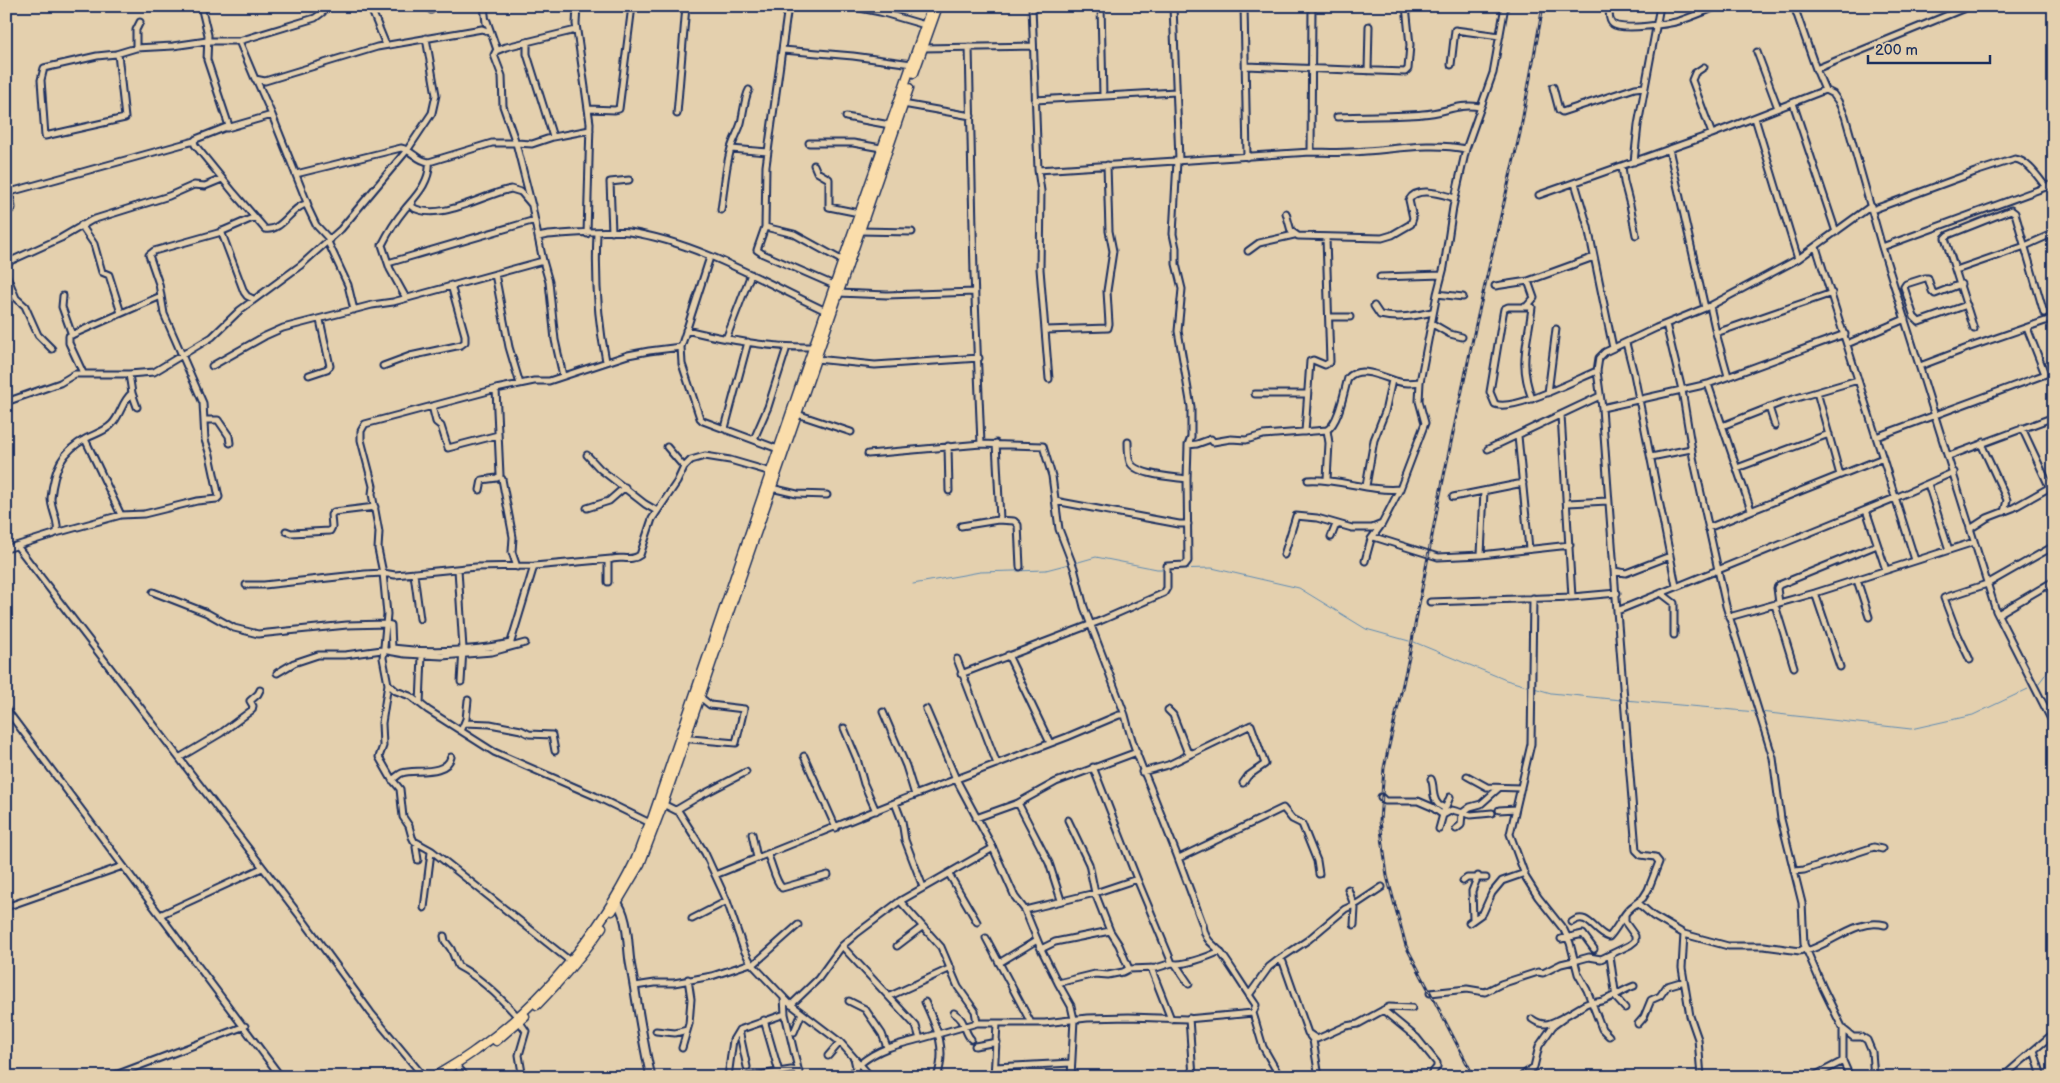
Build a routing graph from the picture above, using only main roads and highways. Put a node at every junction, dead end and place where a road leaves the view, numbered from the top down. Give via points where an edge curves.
1 (932, 6) edge
2 (938, 6) edge
3 (836, 289) junction
4 (829, 312) junction
5 (616, 900) junction
6 (518, 1019) junction
7 (434, 1077) edge
8 (442, 1077) edge

1 - 3 main road via 881,148
2 - 3 main road
3 - 4 main road
4 - 5 main road via 813,347 650,823
4 - 5 main road via 816,359 663,804 640,864
5 - 6 main road via 583,946
5 - 6 main road via 582,955 558,983
6 - 7 main road
6 - 8 main road via 480,1054

